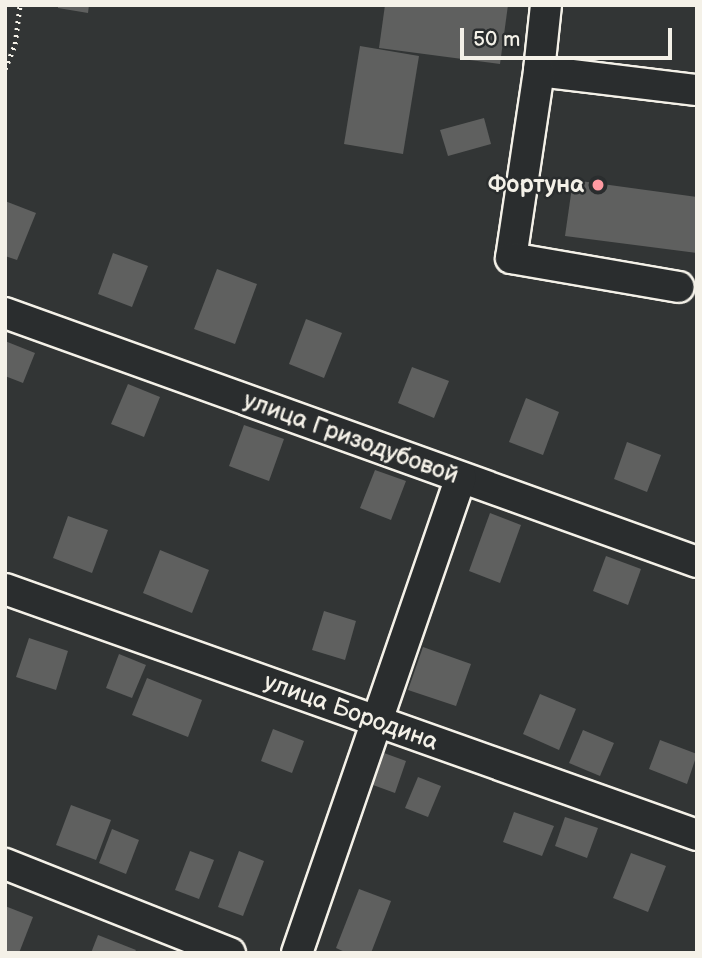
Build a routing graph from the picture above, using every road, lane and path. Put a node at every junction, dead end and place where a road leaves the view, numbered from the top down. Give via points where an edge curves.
1 (20, 5) edge
2 (547, 5) edge
3 (5, 69) edge
4 (539, 71) junction
5 (697, 90) edge
6 (679, 287) dead end
7 (5, 313) edge
8 (461, 477) junction
9 (697, 562) edge
10 (5, 589) edge
11 (378, 722) junction
12 (697, 835) edge
13 (5, 864) edge
14 (230, 953) edge
15 (297, 953) edge

1 - 3 path via 15,44
2 - 4 street
4 - 5 street
4 - 6 street via 511,258
7 - 8 street, улица Гризодубовой
8 - 9 street, улица Гризодубовой
8 - 11 street
10 - 11 street, улица Бородина
11 - 12 street, улица Бородина
11 - 15 street
13 - 14 street

